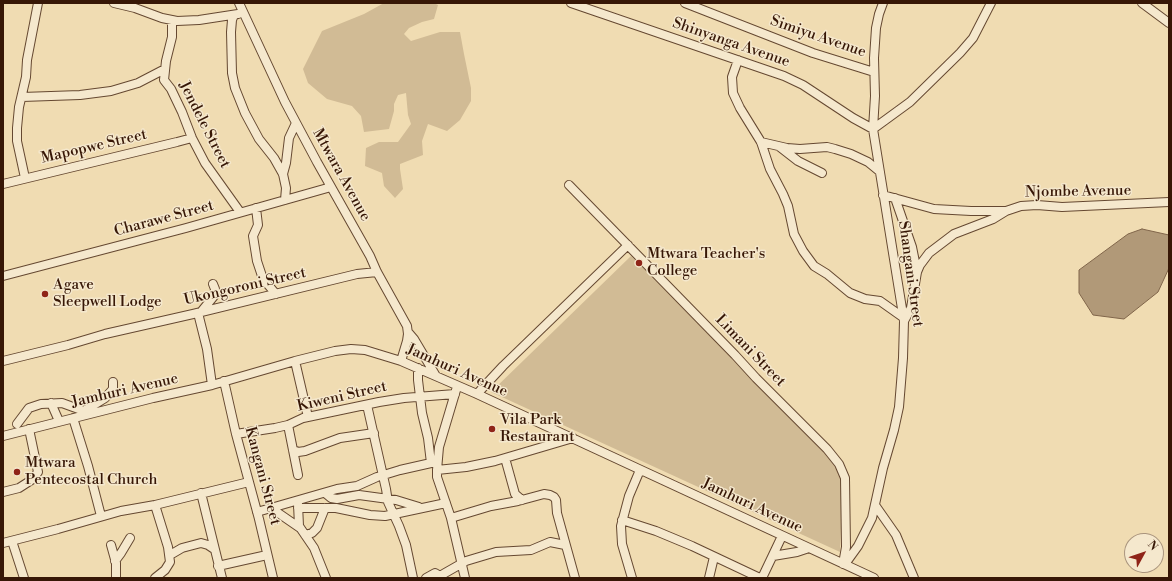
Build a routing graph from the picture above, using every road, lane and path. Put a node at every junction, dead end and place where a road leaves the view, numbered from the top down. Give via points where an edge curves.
1 (38, 3) edge
2 (114, 3) edge
3 (239, 3) edge
4 (685, 3) edge
5 (883, 3) edge
6 (991, 3) edge
7 (1142, 3) edge
8 (576, 4) edge
9 (137, 6) edge
10 (243, 13) junction
11 (234, 15) junction
12 (172, 20) junction
13 (1169, 23) edge
14 (738, 60) junction
15 (165, 69) junction
16 (874, 72) junction
17 (22, 97) junction
18 (296, 123) junction
19 (873, 129) junction
20 (192, 138) junction
21 (761, 142) junction
22 (780, 146) junction
23 (879, 171) junction
24 (822, 173) dead end
25 (283, 174) junction
26 (25, 178) junction
27 (3, 184) edge
28 (569, 185) dead end
29 (331, 187) junction
30 (883, 195) junction
31 (895, 198) junction
32 (285, 200) junction
33 (1169, 202) edge
34 (256, 208) junction
35 (1006, 210) junction
36 (240, 212) junction
37 (628, 245) junction
38 (377, 272) junction
39 (917, 272) junction
40 (3, 276) edge
41 (213, 284) dead end
42 (276, 294) junction
43 (212, 300) junction
44 (224, 307) junction
45 (199, 313) junction
46 (904, 320) junction
47 (408, 332) junction
48 (3, 361) edge
49 (295, 361) junction
50 (402, 361) junction
51 (418, 368) junction
52 (436, 376) junction
53 (113, 382) dead end
54 (224, 382) junction
55 (212, 385) junction
56 (458, 386) junction
57 (455, 394) junction
58 (477, 394) junction
59 (420, 397) junction
60 (51, 403) junction
61 (367, 405) junction
62 (308, 417) junction
63 (72, 418) junction
64 (59, 421) junction
65 (17, 424) dead end
66 (288, 425) junction
67 (29, 429) junction
68 (374, 433) junction
69 (236, 434) junction
70 (3, 436) edge
71 (573, 438) junction
72 (293, 450) junction
73 (505, 458) junction
74 (435, 466) junction
75 (640, 470) junction
76 (298, 475) dead end
77 (383, 475) junction
78 (249, 482) junction
79 (3, 492) edge
80 (325, 493) junction
81 (200, 494) junction
82 (387, 498) junction
83 (522, 500) junction
84 (446, 503) junction
85 (298, 504) junction
86 (155, 505) junction
87 (875, 505) junction
88 (419, 507) junction
89 (271, 508) junction
90 (325, 508) junction
91 (258, 512) junction
92 (394, 515) junction
93 (101, 516) junction
94 (451, 518) junction
95 (622, 520) junction
96 (300, 528) junction
97 (306, 535) junction
98 (782, 536) junction
99 (130, 538) dead end
100 (12, 540) junction
101 (3, 543) edge
102 (111, 545) dead end
103 (565, 545) junction
104 (809, 548) junction
105 (214, 549) junction
106 (170, 555) junction
107 (267, 555) junction
108 (773, 556) junction
109 (714, 557) junction
110 (115, 561) junction
111 (461, 564) junction
112 (844, 564) junction
113 (218, 566) junction
114 (24, 578) edge
115 (116, 578) edge
116 (155, 578) edge
117 (222, 578) edge
118 (273, 578) edge
119 (326, 578) edge
120 (413, 578) edge
121 (426, 578) edge
122 (465, 578) edge
123 (574, 578) edge
124 (632, 578) edge
125 (709, 578) edge
126 (761, 578) edge
127 (874, 578) edge
128 (914, 578) edge

1 - 17 street
2 - 9 street
3 - 10 street, Mtwara Avenue
4 - 16 street, Simiyu Avenue via 813,53
5 - 16 street, Shangani Street via 876,28
6 - 19 street via 973,38 960,53 910,102
7 - 13 street
8 - 14 street, Shinyanga Avenue
9 - 12 street
10 - 11 street
10 - 18 street, Mtwara Avenue
11 - 12 street via 199,20
11 - 25 street via 231,32 235,88 259,139
12 - 15 street, Jendele Street via 172,37
14 - 19 street, Shinyanga Avenue via 803,85
14 - 21 street via 732,77 733,93
15 - 17 street via 138,83 111,91
15 - 20 street, Jendele Street via 164,80 171,89
16 - 19 street, Shangani Street
17 - 26 street via 17,141
18 - 25 street via 289,138
18 - 29 street, Mtwara Avenue
19 - 23 street, Shangani Street
20 - 26 street, Mapopwe Street
20 - 36 street, Jendele Street via 205,163
21 - 22 street
21 - 46 street via 770,169 786,201 796,239 814,266 850,293 880,301
22 - 23 street via 835,149 868,162
22 - 24 street via 792,157
23 - 30 street, Shangani Street
25 - 32 street
26 - 27 street, Mapopwe Street
28 - 37 street, Limani Street
29 - 32 street, Charawe Street
29 - 38 street, Mtwara Avenue
30 - 31 street
30 - 46 street, Shangani Street
31 - 35 street via 934,209
31 - 39 street via 912,247
32 - 34 street, Charawe Street
33 - 35 street, Njombe Avenue via 1062,207 1037,205
34 - 36 street, Charawe Street
34 - 42 street via 258,225 253,236 257,261 263,279
35 - 39 street, Njombe Avenue via 993,219 951,236 929,253
36 - 40 street, Charawe Street
37 - 58 street
37 - 112 street, Limani Street via 839,464 845,478
38 - 42 street, Ukongoroni Street via 356,274
38 - 47 street, Mtwara Avenue via 399,310
39 - 46 street, Njombe Avenue via 911,308
41 - 43 street via 215,293
42 - 44 street, Ukongoroni Street
43 - 44 street
43 - 45 street
44 - 45 street, Ukongoroni Street
45 - 48 street, Ukongoroni Street
45 - 55 street
46 - 87 street, Shangani Street via 898,407
47 - 50 street
47 - 52 street, Mtwara Avenue
49 - 50 street, Jamhuri Avenue via 351,349 365,350
49 - 54 street, Jamhuri Avenue
49 - 62 street
50 - 51 street, Jamhuri Avenue
51 - 52 street, Jamhuri Avenue
51 - 59 street
52 - 56 street, Jamhuri Avenue
53 - 60 street via 113,389 105,398 84,411 62,403
54 - 55 street, Jamhuri Avenue
54 - 69 street, Kangani Street
55 - 63 street, Jamhuri Avenue
56 - 57 street
56 - 58 street, Jamhuri Avenue
57 - 59 street, Kiweni Street
57 - 74 street
58 - 71 street, Jamhuri Avenue
59 - 61 street, Kiweni Street
59 - 74 street
60 - 64 street
60 - 65 street via 29,408
61 - 62 street, Kiweni Street
61 - 68 street
62 - 66 street, Kiweni Street
63 - 64 street, Jamhuri Avenue
63 - 93 street
64 - 67 street, Jamhuri Avenue
66 - 69 street, Kiweni Street
66 - 72 street
67 - 70 street, Jamhuri Avenue
67 - 79 street via 38,472 33,479 19,488
68 - 72 street via 340,438 305,451
68 - 77 street
69 - 78 street, Kangani Street
71 - 73 street
71 - 75 street, Jamhuri Avenue
72 - 76 street
73 - 74 street via 466,467
73 - 83 street via 516,494
74 - 77 street
74 - 84 street
75 - 95 street
75 - 98 street, Jamhuri Avenue
77 - 80 street via 357,486
77 - 82 street
78 - 81 street
78 - 91 street, Kangani Street
80 - 82 street via 337,500 356,495
80 - 85 street
81 - 86 street
81 - 105 street
82 - 88 street
82 - 92 street
83 - 94 street
83 - 103 street via 548,494 554,497
84 - 88 street
84 - 94 street
85 - 89 street
85 - 90 street
85 - 96 street
86 - 93 street
86 - 106 street
87 - 112 street, Shangani Street via 867,530
87 - 128 street via 896,535
88 - 92 street
89 - 91 street
89 - 96 street
90 - 92 street via 370,515
90 - 97 street via 317,528
91 - 107 street, Kangani Street
92 - 120 street via 406,545
93 - 100 street
94 - 111 street
95 - 109 street via 656,531
95 - 124 street via 622,544
96 - 97 street
97 - 119 street
98 - 104 street, Jamhuri Avenue
98 - 108 street
99 - 110 street
100 - 101 street
100 - 114 street
102 - 110 street
103 - 111 street via 550,542 529,551 496,552
103 - 123 street
104 - 108 street
104 - 112 street, Jamhuri Avenue
105 - 106 street via 201,543 182,548
105 - 113 street
106 - 116 street via 168,567
107 - 113 street
107 - 118 street, Kangani Street
108 - 126 street
109 - 125 street
109 - 126 street
110 - 115 street
111 - 121 street via 440,576 435,573
111 - 122 street
112 - 127 street, Jamhuri Avenue
113 - 117 street

